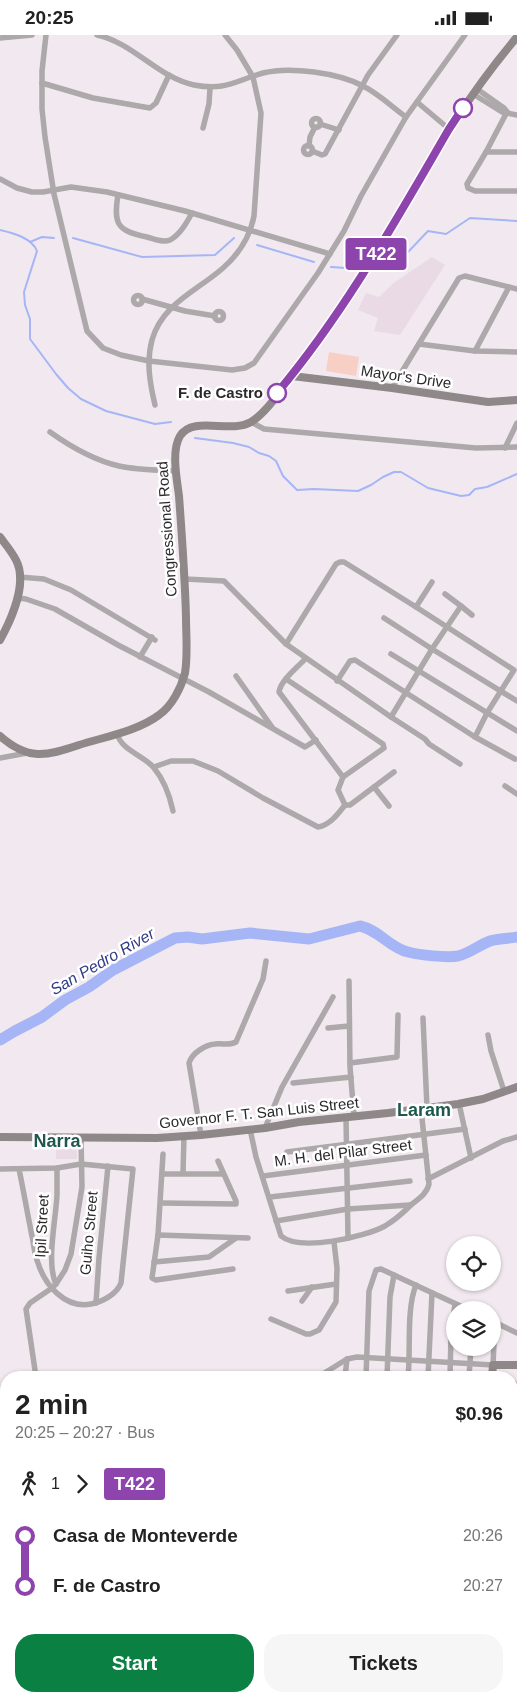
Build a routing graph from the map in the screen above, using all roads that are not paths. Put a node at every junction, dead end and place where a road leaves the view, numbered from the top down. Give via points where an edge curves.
1 (32, 35) edge
2 (46, 35) edge
3 (97, 35) edge
4 (225, 35) edge
5 (397, 35) edge
6 (465, 35) edge
7 (517, 37) edge
8 (0, 38) edge
9 (169, 75) junction
10 (253, 77) junction
11 (42, 83) junction
12 (364, 86) junction
13 (210, 88) junction
14 (475, 91) junction
15 (417, 102) junction
16 (507, 112) junction
17 (517, 115) edge
18 (406, 117) junction
19 (203, 128) dead end
20 (449, 129) junction
21 (338, 130) junction
22 (486, 152) junction
23 (517, 152) edge
24 (0, 179) edge
25 (53, 190) junction
26 (517, 191) edge
27 (118, 195) junction
28 (192, 213) junction
29 (252, 229) junction
30 (330, 254) junction
31 (509, 287) junction
32 (517, 289) edge
33 (142, 299) dead end
34 (171, 307) junction
35 (215, 316) dead end
36 (420, 344) junction
37 (475, 351) junction
38 (517, 352) edge
39 (149, 361) junction
40 (292, 375) junction
41 (392, 388) junction
42 (517, 400) edge
43 (155, 405) dead end
44 (251, 422) junction
45 (517, 423) edge
46 (50, 432) dead end
47 (517, 447) edge
48 (505, 448) junction
49 (176, 471) junction
50 (0, 537) edge
51 (19, 577) junction
52 (185, 579) junction
53 (432, 582) dead end
54 (445, 594) dead end
55 (18, 598) junction
56 (461, 606) junction
57 (416, 607) junction
58 (472, 615) dead end
59 (384, 618) dead end
60 (447, 626) junction
61 (0, 640) edge
62 (286, 644) junction
63 (432, 649) junction
64 (391, 653) dead end
65 (140, 657) junction
66 (305, 659) junction
67 (516, 671) edge
68 (419, 672) junction
69 (236, 676) dead end
70 (183, 679) junction
71 (286, 679) junction
72 (337, 681) junction
73 (500, 692) junction
74 (406, 693) junction
75 (517, 701) edge
76 (487, 713) junction
77 (391, 717) junction
78 (274, 729) junction
79 (517, 731) edge
80 (117, 733) junction
81 (0, 736) edge
82 (475, 737) junction
83 (316, 740) junction
84 (27, 753) junction
85 (0, 759) edge
86 (515, 759) dead end
87 (460, 764) dead end
88 (154, 767) junction
89 (394, 772) dead end
90 (343, 777) junction
91 (505, 786) dead end
92 (374, 787) junction
93 (517, 794) edge
94 (345, 805) junction
95 (389, 806) dead end
96 (173, 811) dead end
97 (266, 961) dead end
98 (349, 981) dead end
99 (333, 997) dead end
100 (398, 1015) dead end
101 (423, 1018) dead end
102 (350, 1026) junction
103 (328, 1028) dead end
104 (488, 1035) dead end
105 (350, 1063) junction
106 (351, 1077) junction
107 (293, 1083) dead end
108 (517, 1087) edge
109 (504, 1091) junction
110 (424, 1108) junction
111 (460, 1109) dead end
112 (350, 1117) junction
113 (265, 1127) junction
114 (250, 1129) junction
115 (465, 1129) junction
116 (201, 1135) junction
117 (424, 1135) junction
118 (184, 1136) junction
119 (0, 1137) edge
120 (80, 1137) junction
121 (517, 1137) edge
122 (347, 1143) junction
123 (287, 1152) dead end
124 (163, 1154) dead end
125 (426, 1155) junction
126 (471, 1158) junction
127 (218, 1161) dead end
128 (81, 1164) junction
129 (347, 1165) junction
130 (108, 1166) junction
131 (57, 1168) junction
132 (0, 1169) edge
133 (19, 1169) junction
134 (162, 1173) junction
135 (183, 1173) junction
136 (223, 1174) junction
137 (263, 1176) junction
138 (428, 1179) junction
139 (410, 1181) dead end
140 (348, 1188) junction
141 (270, 1197) junction
142 (161, 1203) junction
143 (411, 1205) junction
144 (348, 1209) junction
145 (276, 1221) junction
146 (158, 1235) junction
147 (236, 1238) junction
148 (248, 1238) dead end
149 (348, 1238) junction
150 (334, 1242) junction
151 (154, 1262) junction
152 (233, 1269) dead end
153 (394, 1275) junction
154 (336, 1284) junction
155 (416, 1285) junction
156 (54, 1286) junction
157 (312, 1287) junction
158 (288, 1291) dead end
159 (432, 1293) junction
160 (302, 1301) dead end
161 (449, 1301) edge
162 (96, 1303) junction
163 (271, 1319) dead end
164 (501, 1325) edge
165 (517, 1333) edge
166 (451, 1356) edge
167 (472, 1356) edge
168 (493, 1356) edge
169 (368, 1358) junction
170 (347, 1359) junction
171 (389, 1360) junction
172 (410, 1361) junction
173 (429, 1362) junction
174 (451, 1363) junction
175 (471, 1365) junction
176 (493, 1365) junction
177 (517, 1365) edge
178 (35, 1371) edge
179 (330, 1371) edge
180 (346, 1371) edge
181 (367, 1371) edge
182 (388, 1371) edge
183 (409, 1371) edge
184 (428, 1371) edge
185 (450, 1371) edge
186 (470, 1371) edge
187 (492, 1371) edge

1 - 8 street
2 - 11 street
3 - 9 street via 127,47
4 - 10 street
5 - 12 street
6 - 15 street
7 - 14 main road
9 - 11 street via 156,103 150,108 93,98
9 - 13 street via 192,85
10 - 12 street via 265,73 309,71
10 - 13 street via 226,87
10 - 29 street via 261,113
11 - 25 street via 45,137
12 - 18 street
12 - 21 street
13 - 19 street
14 - 16 street
14 - 20 main road
15 - 18 street
15 - 20 street
16 - 17 street
16 - 22 street
18 - 30 street
20 - 40 main road via 359,281
21 - 21 street via 317,125 310,137 311,148 325,154
22 - 23 street
22 - 26 street via 466,184 468,189
24 - 25 street via 32,192
25 - 27 street via 71,187
25 - 39 street via 87,331 103,348
27 - 28 street
27 - 28 street via 118,221 130,234 169,240 175,237
28 - 29 street
29 - 30 street
29 - 34 street via 246,242 223,268
30 - 39 street via 254,363 232,370
31 - 32 street
31 - 36 street via 465,276 459,278
31 - 37 street
33 - 34 street
34 - 35 street
34 - 39 street via 159,323
36 - 37 street
36 - 41 street
37 - 38 street
39 - 43 street
40 - 41 main road, Mayor's Drive
40 - 44 main road
41 - 42 main road, Mayor's Drive via 488,402
44 - 48 street via 264,429
44 - 49 main road, Congressional Road via 233,427 199,425 187,429 176,445
45 - 48 street
46 - 49 street via 74,449 118,465
47 - 48 street
49 - 52 main road, Congressional Road
50 - 51 main road via 18,562
51 - 55 main road
51 - 65 street via 44,579 71,590 153,639
52 - 62 street via 224,581
52 - 70 main road, Congressional Road via 187,658
53 - 57 street
54 - 56 street
55 - 61 main road
55 - 65 street via 55,609
56 - 58 street
56 - 60 street
57 - 60 street
57 - 62 street via 340,562
59 - 63 street
60 - 63 street
60 - 67 street
62 - 66 street
63 - 68 street
63 - 73 street
64 - 68 street
65 - 70 street
66 - 71 street
66 - 72 street
67 - 73 street
68 - 74 street
68 - 76 street
69 - 78 street
70 - 78 street
70 - 80 main road, Congressional Road via 163,712 143,724
71 - 83 street via 279,692
71 - 90 street via 383,744 384,748
72 - 74 street via 350,661 356,660
72 - 77 street
73 - 75 street
73 - 76 street
74 - 77 street
74 - 82 street
76 - 79 street
76 - 82 street
77 - 87 street
78 - 83 street via 305,747
80 - 84 main road, Congressional Road via 56,753
80 - 88 street via 119,739
81 - 84 main road, Congressional Road via 12,747
82 - 86 street
83 - 90 street
84 - 85 street
88 - 94 street via 171,761 193,761 218,771 318,827 331,821
88 - 96 street via 171,798
89 - 92 street
90 - 94 street via 338,791
91 - 93 street
92 - 94 street via 350,805
92 - 95 street
97 - 116 street via 263,979 236,1042 232,1045 213,1044 191,1056 189,1063
98 - 102 street
99 - 113 street via 282,1087
100 - 105 street via 397,1057
101 - 110 street
102 - 103 street
102 - 105 street
104 - 109 street
105 - 106 street
106 - 107 street
106 - 112 street
108 - 109 main road, Governor F. T. San Luis Street
109 - 110 main road, Governor F. T. San Luis Street via 482,1099
110 - 112 main road, Governor F. T. San Luis Street
110 - 117 street
111 - 115 street
112 - 113 main road, Governor F. T. San Luis Street
112 - 122 street
113 - 114 main road, Governor F. T. San Luis Street
114 - 116 main road, Governor F. T. San Luis Street
114 - 137 street
115 - 117 street
115 - 126 street
116 - 118 main road, Governor F. T. San Luis Street
117 - 122 street
117 - 125 street
118 - 120 main road, Governor F. T. San Luis Street
118 - 135 street
119 - 120 main road, Governor F. T. San Luis Street
120 - 128 street
121 - 126 street
122 - 123 street
122 - 129 street
124 - 134 street
125 - 129 street, M. H. del Pilar Street
125 - 138 street
126 - 138 street
127 - 136 street
128 - 130 street
128 - 131 street
128 - 156 street via 81,1201 71,1254
129 - 137 street, M. H. del Pilar Street
129 - 140 street
130 - 162 street, Guiho Street
130 - 162 street via 133,1169 121,1283 118,1289
131 - 133 street
131 - 156 street, Ipil Street via 52,1256
132 - 133 street
133 - 156 street via 38,1263 45,1279
134 - 135 street
134 - 142 street
135 - 136 street
136 - 142 street via 236,1204
137 - 141 street
138 - 143 street via 425,1193
139 - 140 street
140 - 141 street
140 - 144 street
141 - 145 street
142 - 146 street
143 - 144 street
143 - 149 street via 384,1227
144 - 145 street
144 - 149 street
145 - 150 street via 279,1233 287,1240
146 - 147 street
146 - 151 street
147 - 148 street
147 - 151 street via 209,1257
149 - 150 street
150 - 154 street
151 - 152 street via 152,1276 156,1280
153 - 155 street
153 - 169 street via 376,1269 369,1291
153 - 171 street via 390,1297
154 - 157 street
154 - 163 street via 336,1303 314,1333 306,1334
155 - 159 street
155 - 172 street
156 - 162 street via 75,1304
156 - 178 street via 33,1300 26,1309
157 - 158 street
157 - 160 street
159 - 161 street
159 - 173 street
164 - 165 street
166 - 174 street
167 - 175 street
168 - 176 street
169 - 170 street
169 - 171 street
169 - 181 street
170 - 179 street
170 - 180 street
171 - 172 street
171 - 182 street
172 - 173 street
172 - 183 street
173 - 174 street
173 - 184 street
174 - 175 street
174 - 185 street
175 - 176 street
175 - 186 street
176 - 177 main road
176 - 187 main road

